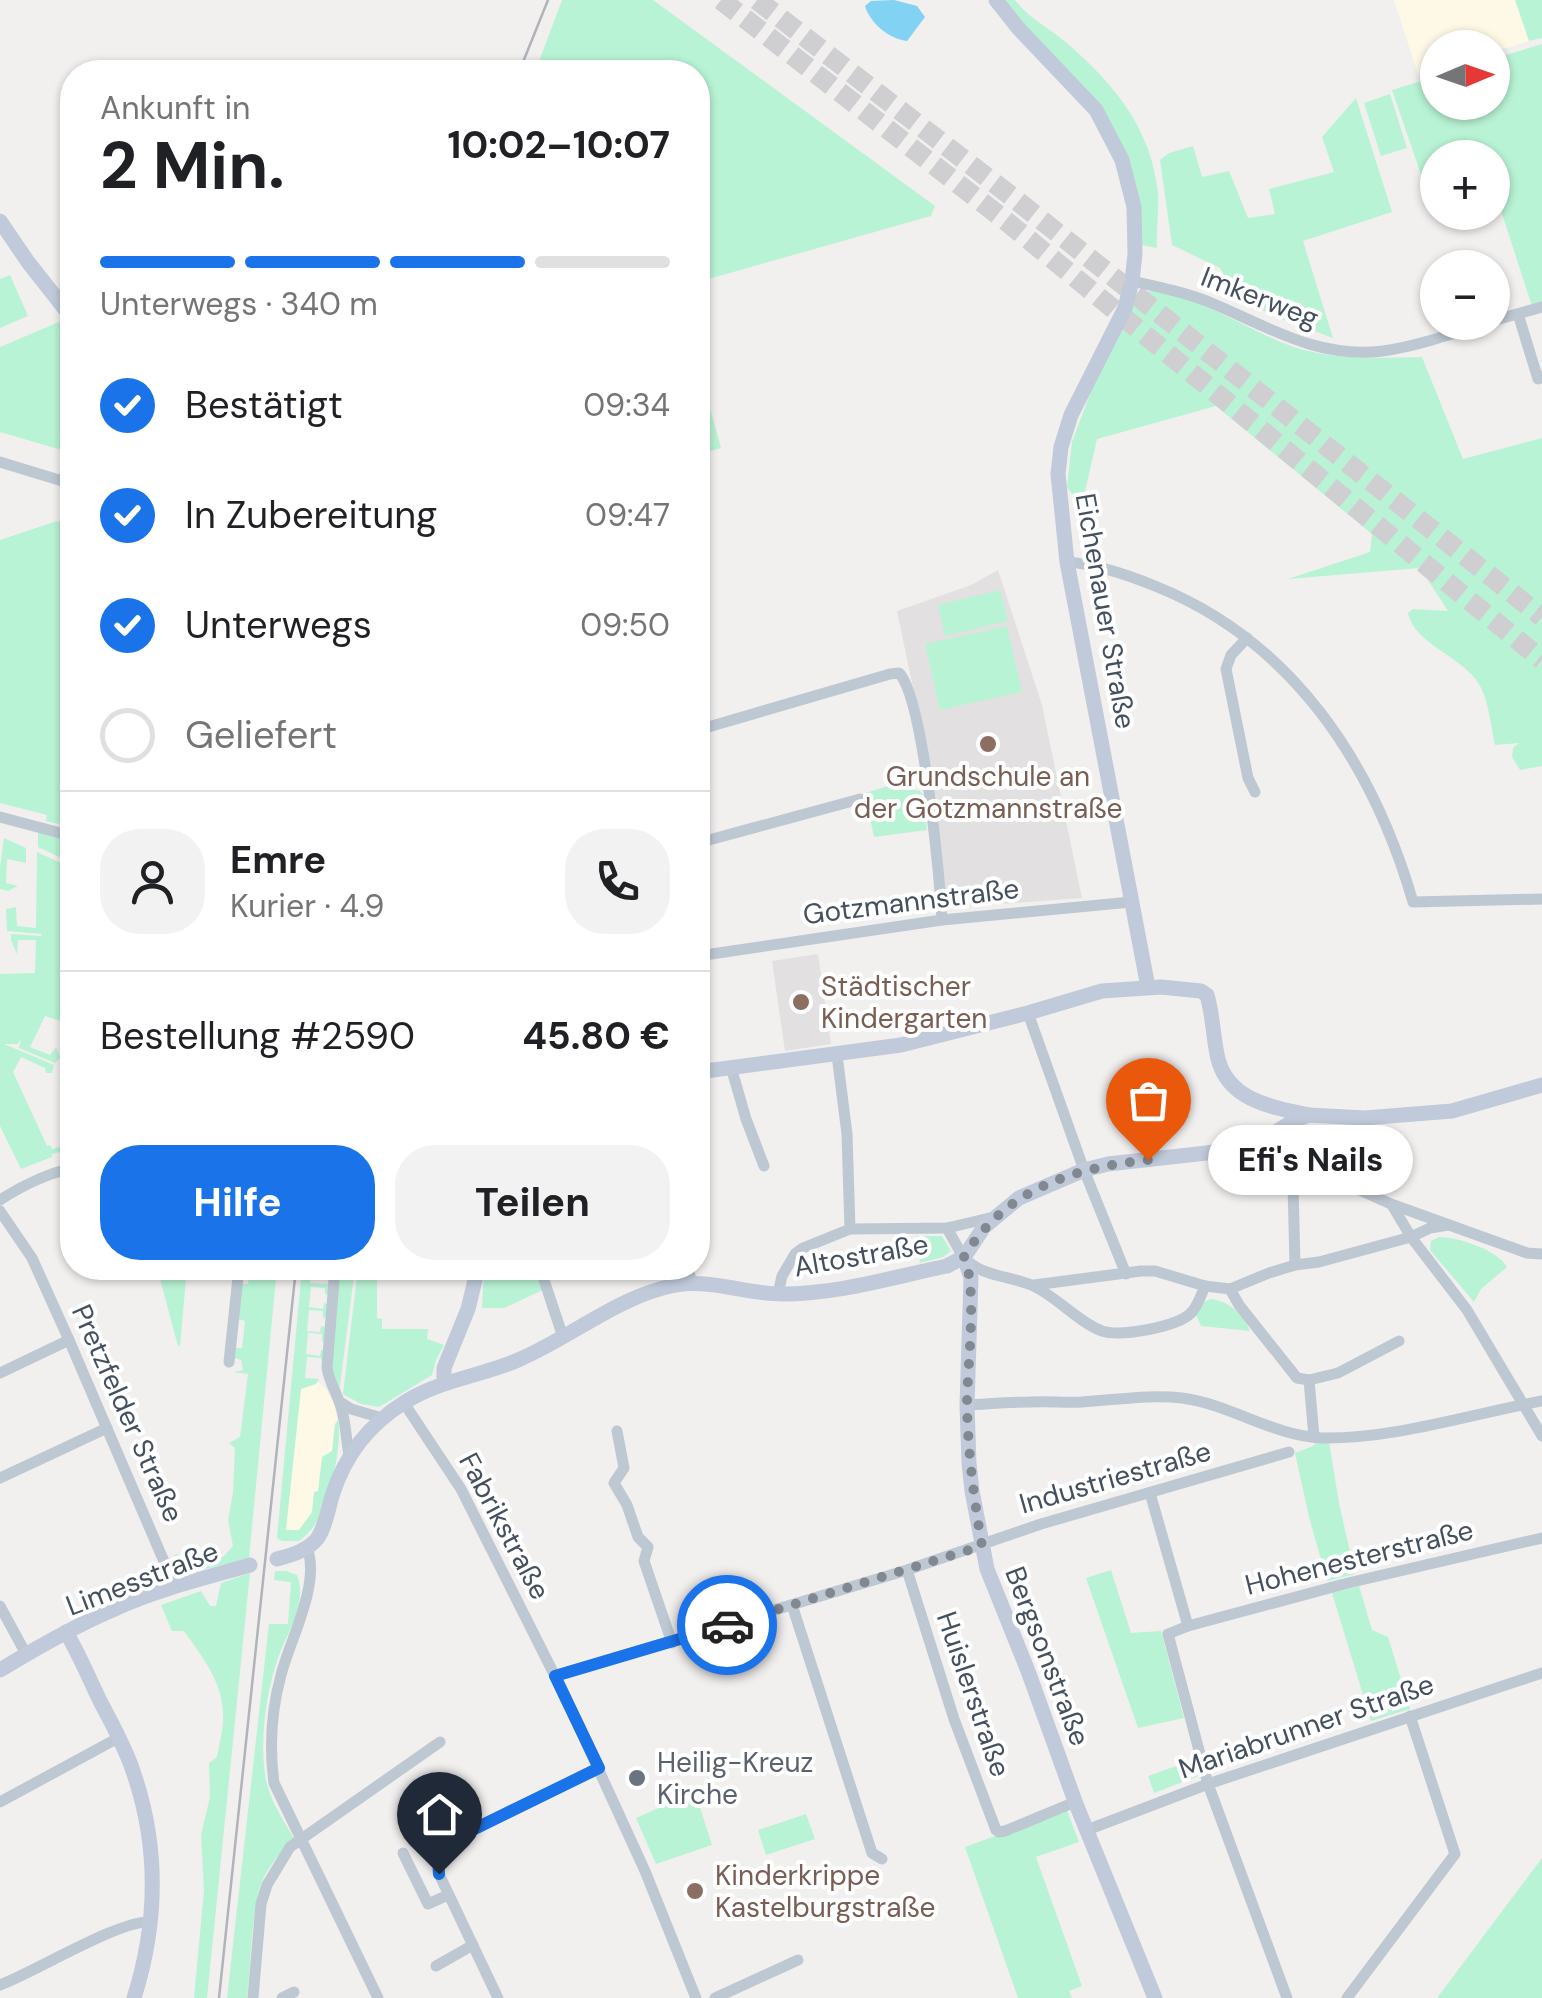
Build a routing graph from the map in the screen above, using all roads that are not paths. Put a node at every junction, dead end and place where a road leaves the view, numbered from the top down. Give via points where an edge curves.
1 (996, 0) edge
2 (0, 221) edge
3 (1132, 280) junction
4 (60, 303) edge
5 (1542, 306) edge
6 (1518, 314) junction
7 (1510, 316) edge
8 (1427, 340) edge
9 (1542, 378) edge
10 (0, 462) edge
11 (60, 480) edge
12 (1067, 562) junction
13 (1247, 638) junction
14 (710, 726) edge
15 (1255, 792) dead end
16 (860, 798) dead end
17 (0, 817) edge
18 (60, 833) edge
19 (710, 840) edge
20 (1542, 899) edge
21 (1131, 902) junction
22 (942, 920) junction
23 (710, 954) edge
24 (1148, 987) junction
25 (1028, 1013) junction
26 (838, 1055) junction
27 (731, 1067) junction
28 (710, 1070) edge
29 (1542, 1085) edge
30 (1274, 1108) junction
31 (1309, 1115) junction
32 (1280, 1130) junction
33 (1251, 1148) junction
34 (1287, 1156) junction
35 (764, 1166) dead end
36 (1084, 1170) junction
37 (60, 1171) edge
38 (0, 1200) edge
39 (1392, 1204) junction
40 (0, 1212) edge
41 (994, 1217) junction
42 (1448, 1225) junction
43 (947, 1228) junction
44 (850, 1229) junction
45 (1411, 1237) junction
46 (1542, 1254) edge
47 (964, 1257) junction
48 (1295, 1265) junction
49 (1126, 1274) junction
50 (238, 1280) edge
51 (334, 1280) edge
52 (475, 1280) edge
53 (544, 1280) edge
54 (683, 1280) edge
55 (708, 1280) edge
56 (1034, 1286) junction
57 (1205, 1286) junction
58 (1230, 1289) junction
59 (778, 1294) junction
60 (562, 1338) junction
61 (70, 1340) junction
62 (1399, 1341) dead end
63 (229, 1362) dead end
64 (0, 1373) edge
65 (1310, 1380) junction
66 (444, 1383) junction
67 (1542, 1401) edge
68 (340, 1402) junction
69 (404, 1403) junction
70 (1524, 1404) junction
71 (967, 1405) junction
72 (382, 1418) junction
73 (108, 1428) junction
74 (617, 1431) dead end
75 (1542, 1436) edge
76 (1314, 1437) junction
77 (1290, 1452) dead end
78 (349, 1455) junction
79 (0, 1478) edge
80 (1150, 1493) junction
81 (1542, 1538) edge
82 (982, 1546) junction
83 (308, 1548) junction
84 (276, 1559) dead end
85 (250, 1565) dead end
86 (907, 1570) junction
87 (175, 1586) junction
88 (0, 1606) edge
89 (792, 1606) junction
90 (1188, 1626) junction
91 (66, 1632) junction
92 (672, 1642) junction
93 (26, 1654) junction
94 (0, 1670) edge
95 (1542, 1673) edge
96 (555, 1676) junction
97 (1410, 1716) junction
98 (118, 1738) junction
99 (440, 1742) dead end
100 (599, 1768) junction
101 (1208, 1784) junction
102 (0, 1802) edge
103 (1076, 1802) junction
104 (1087, 1830) junction
105 (303, 1839) junction
106 (403, 1853) dead end
107 (882, 1858) dead end
108 (448, 1895) junction
109 (151, 1922) junction
110 (473, 1945) junction
111 (798, 1960) dead end
112 (436, 1966) dead end
113 (0, 1985) edge
114 (496, 1997) edge
115 (134, 1998) edge
116 (252, 1998) edge
117 (378, 1998) edge
118 (696, 1998) edge
119 (714, 1998) edge
120 (1155, 1998) edge
121 (1287, 1998) edge
122 (1347, 1998) edge

1 - 3 street, Eichenauer Straße via 1096,110 1112,137 1134,207
2 - 4 street
3 - 8 street, Imkerweg via 1334,349 1382,351
3 - 12 street, Eichenauer Straße via 1061,446
5 - 6 street, Imkerweg
6 - 7 street, Imkerweg
6 - 9 street
10 - 11 street
12 - 13 street via 1119,572 1185,598
12 - 21 street, Eichenauer Straße
13 - 15 street via 1226,669
13 - 20 street via 1315,704 1352,758 1388,829 1413,902
14 - 22 street via 899,674 920,744
16 - 19 street
17 - 18 street
21 - 22 street, Gotzmannstraße
21 - 24 street, Eichenauer Straße
22 - 23 street, Gotzmannstraße
24 - 25 street via 1102,991
24 - 30 street via 1207,995 1229,1083
25 - 26 street
25 - 36 street
26 - 27 street
26 - 44 street
27 - 28 street
27 - 35 street
29 - 31 street via 1452,1111
30 - 31 street
30 - 32 street
31 - 32 street, Altostraße
32 - 33 street, Altostraße
32 - 34 street
33 - 34 street
33 - 36 street, Altostraße
34 - 39 street
34 - 48 street
36 - 41 street, Altostraße via 1019,1198
36 - 49 street
37 - 38 street
39 - 42 street
39 - 45 street
40 - 61 street, Pretzfelder Straße via 32,1258
41 - 43 street
41 - 47 street, Altostraße
42 - 45 street
42 - 46 street
43 - 44 street
43 - 47 street
44 - 59 street via 796,1254
45 - 48 street
45 - 70 street via 1467,1310
47 - 56 street via 987,1272
47 - 59 street, Altostraße via 879,1281
47 - 71 street, Bergsonstraße via 970,1278
48 - 58 street
49 - 56 street
49 - 57 street via 1155,1271
50 - 63 street
51 - 68 street via 327,1368
52 - 66 street
53 - 60 street
54 - 60 street, Altostraße
55 - 59 street, Altostraße
56 - 57 street via 1104,1332 1122,1333 1184,1318
57 - 58 street
58 - 65 street via 1297,1378
60 - 66 street, Altostraße
61 - 64 street
61 - 73 street, Pretzfelder Straße
62 - 65 street
65 - 76 street
66 - 69 street, Altostraße
67 - 70 street
68 - 72 street
68 - 78 street
69 - 72 street, Altostraße
69 - 96 street, Fabrikstraße via 466,1499
70 - 75 street
70 - 76 street via 1376,1434
71 - 76 street via 1178,1398
71 - 82 street, Bergsonstraße
72 - 78 street, Altostraße
73 - 79 street
73 - 87 street, Pretzfelder Straße
74 - 92 street via 624,1468 614,1483 648,1547 644,1560
77 - 80 street, Industriestraße
78 - 83 street, Altostraße via 318,1538
80 - 82 street, Industriestraße
80 - 90 street
81 - 90 street, Hohenesterstraße
82 - 86 street, Industriestraße
82 - 103 street, Bergsonstraße
83 - 84 street
83 - 105 street via 308,1587 280,1676 270,1748 274,1784
85 - 87 street, Limesstraße
86 - 89 street, Industriestraße
86 - 103 street, Huislerstraße via 996,1830
87 - 91 street, Limesstraße
88 - 93 street
89 - 92 street, Industriestraße
89 - 107 street via 872,1853
90 - 101 street via 1168,1634
91 - 93 street, Limesstraße
91 - 98 street
92 - 96 street, Industriestraße
93 - 94 street, Limesstraße
95 - 97 street, Mariabrunner Straße
96 - 100 street, Fabrikstraße
97 - 101 street, Mariabrunner Straße
97 - 122 street via 1455,1854
98 - 102 street
98 - 109 street via 150,1834
99 - 105 street
100 - 108 street via 450,1842 438,1863
100 - 118 street, Fabrikstraße
101 - 104 street, Mariabrunner Straße
101 - 121 street
103 - 104 street, Bergsonstraße
104 - 120 street, Bergsonstraße
105 - 116 street via 290,1848 264,1894
105 - 117 street
106 - 108 street via 428,1904
108 - 110 street
109 - 113 street via 99,1938
109 - 115 street
110 - 112 street
110 - 114 street
111 - 119 street

